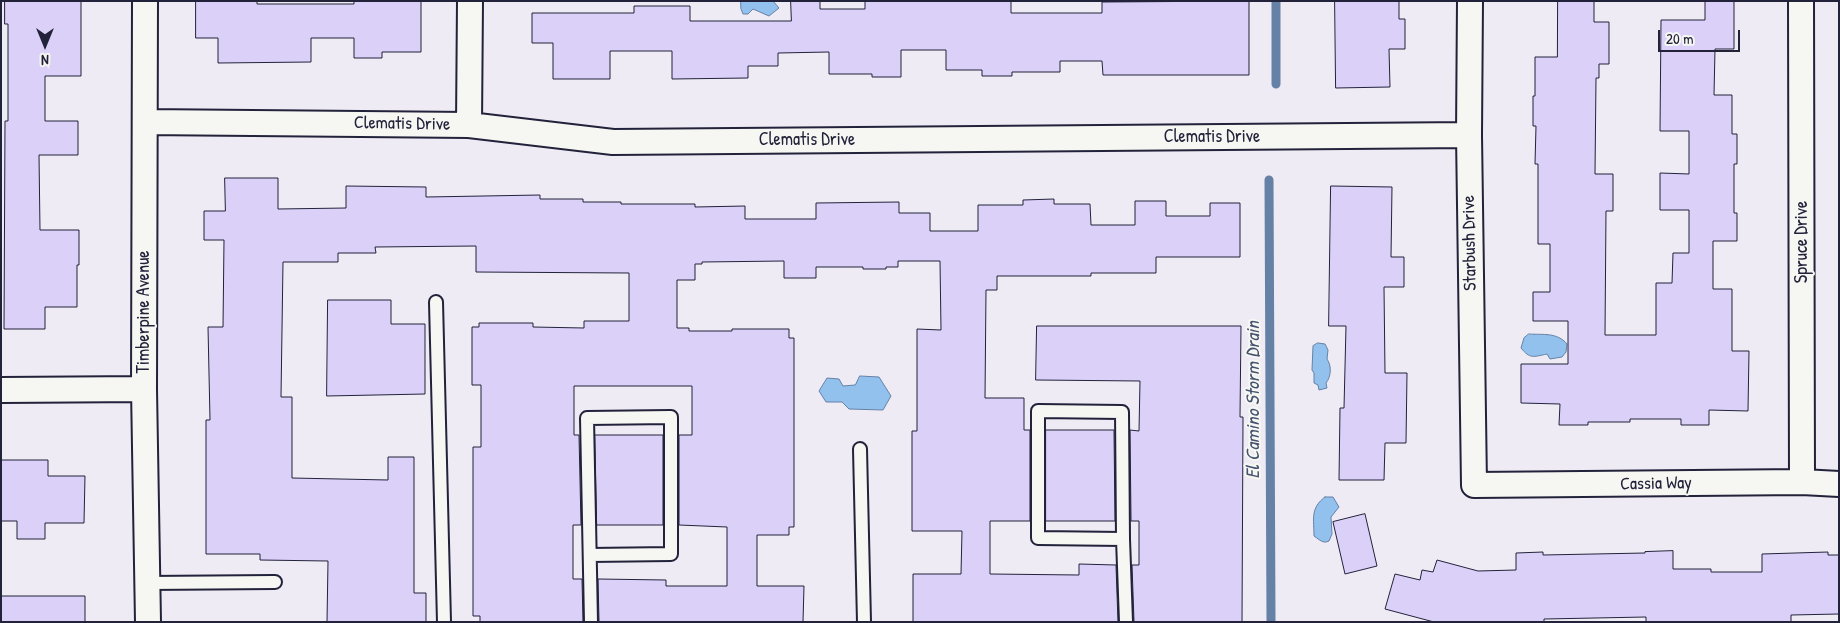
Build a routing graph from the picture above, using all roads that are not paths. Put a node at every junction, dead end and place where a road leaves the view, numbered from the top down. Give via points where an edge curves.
1 (145, 1) edge
2 (470, 1) edge
3 (1470, 1) edge
4 (1801, 1) edge
5 (145, 122) junction
6 (469, 125) junction
7 (1469, 135) junction
8 (436, 302) dead end
9 (144, 389) junction
10 (1, 390) edge
11 (860, 449) dead end
12 (1802, 482) junction
13 (1839, 484) edge
14 (1474, 485) joint
15 (1123, 539) junction
16 (590, 555) junction
17 (275, 582) dead end
18 (147, 583) junction
19 (148, 622) edge
20 (444, 622) edge
21 (591, 622) edge
22 (864, 622) edge
23 (1126, 622) edge

1 - 5 street, Timberpine Avenue
2 - 6 street
3 - 7 street, Starbush Drive
4 - 12 street, Spruce Drive
5 - 6 street, Clematis Drive
5 - 9 street, Timberpine Avenue
6 - 7 street, Clematis Drive via 613,142
7 - 14 street, Starbush Drive
8 - 20 lane
9 - 10 street
9 - 18 street, Timberpine Avenue
11 - 22 lane
12 - 13 street, Cassia Way
12 - 14 street, Cassia Way
15 - 15 lane via 1122,412 1038,411 1038,538
15 - 23 lane
16 - 16 lane via 587,418 670,417 671,554
16 - 21 lane
17 - 18 lane
18 - 19 street, Timberpine Avenue

